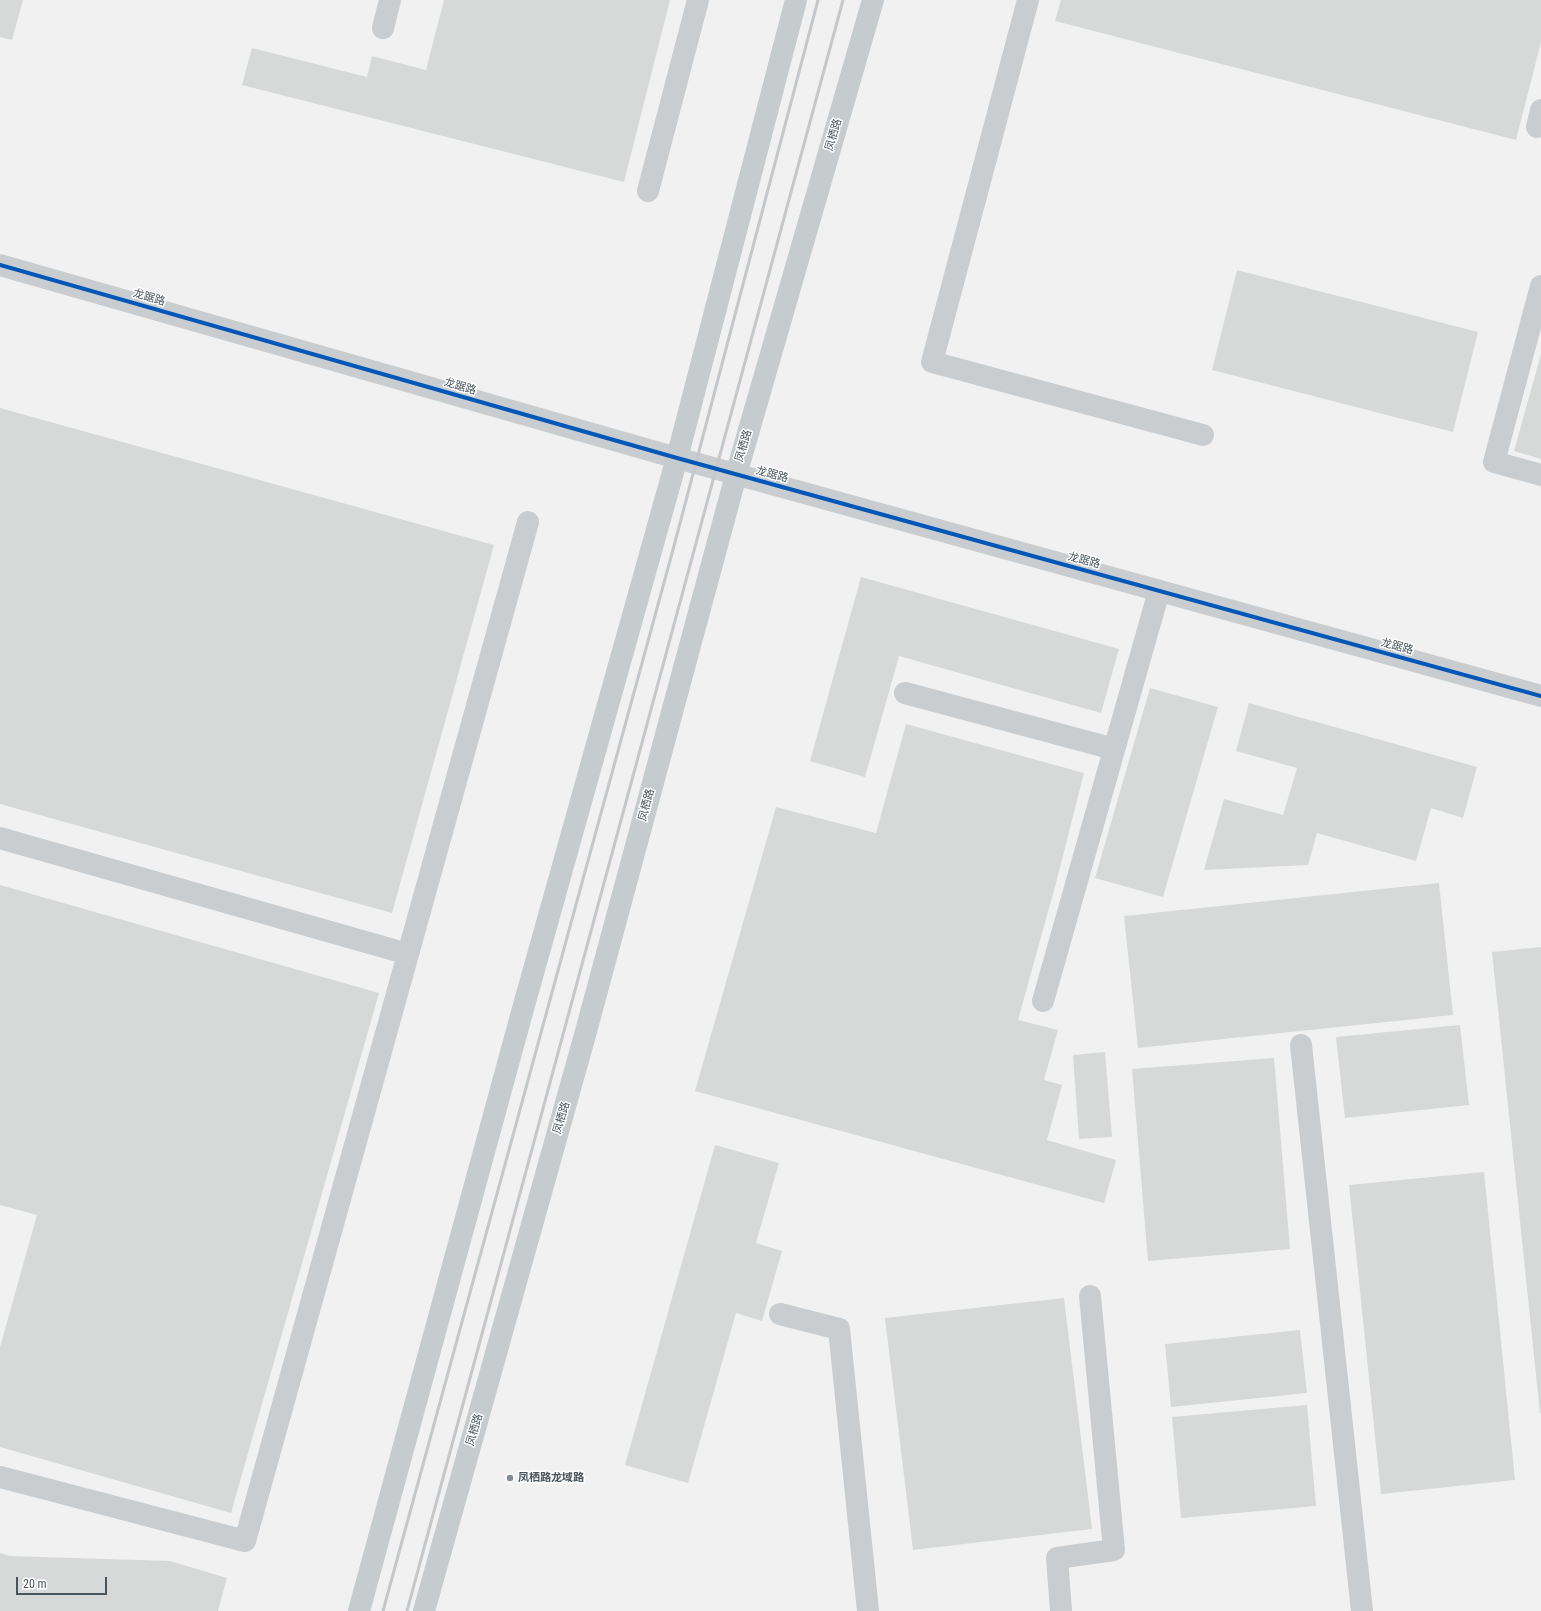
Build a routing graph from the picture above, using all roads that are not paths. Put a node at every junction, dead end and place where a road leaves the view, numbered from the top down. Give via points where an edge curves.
1 (390, 0) edge
2 (698, 0) edge
3 (796, 0) edge
4 (873, 0) edge
5 (1028, 0) edge
6 (383, 28) dead end
7 (648, 191) dead end
8 (0, 264) edge
9 (1541, 286) edge
10 (1203, 435) dead end
11 (677, 458) junction
12 (736, 475) junction
13 (1541, 475) edge
14 (528, 522) dead end
15 (1159, 591) junction
16 (905, 693) dead end
17 (1541, 696) edge
18 (1114, 749) junction
19 (0, 838) edge
20 (408, 954) junction
21 (1043, 1001) dead end
22 (1301, 1045) dead end
23 (1090, 1296) dead end
24 (780, 1314) dead end
25 (0, 1477) edge
26 (359, 1611) edge
27 (424, 1611) edge
28 (868, 1611) edge
29 (1061, 1611) edge
30 (1362, 1611) edge

1 - 6 street
2 - 7 street
3 - 11 main road
4 - 12 main road, 凤栖路
5 - 10 street via 932,362
8 - 11 street, 龙踞路
9 - 13 street via 1494,462
11 - 12 street, 龙踞路
11 - 26 main road via 521,1016
12 - 15 street, 龙踞路
12 - 27 main road, 凤栖路 via 583,1043
14 - 20 street
15 - 17 street, 龙踞路
15 - 18 street
16 - 18 street
18 - 21 street
19 - 20 street
20 - 25 street via 245,1541
22 - 30 street
23 - 29 street via 1114,1550 1057,1558
24 - 28 street via 839,1329

